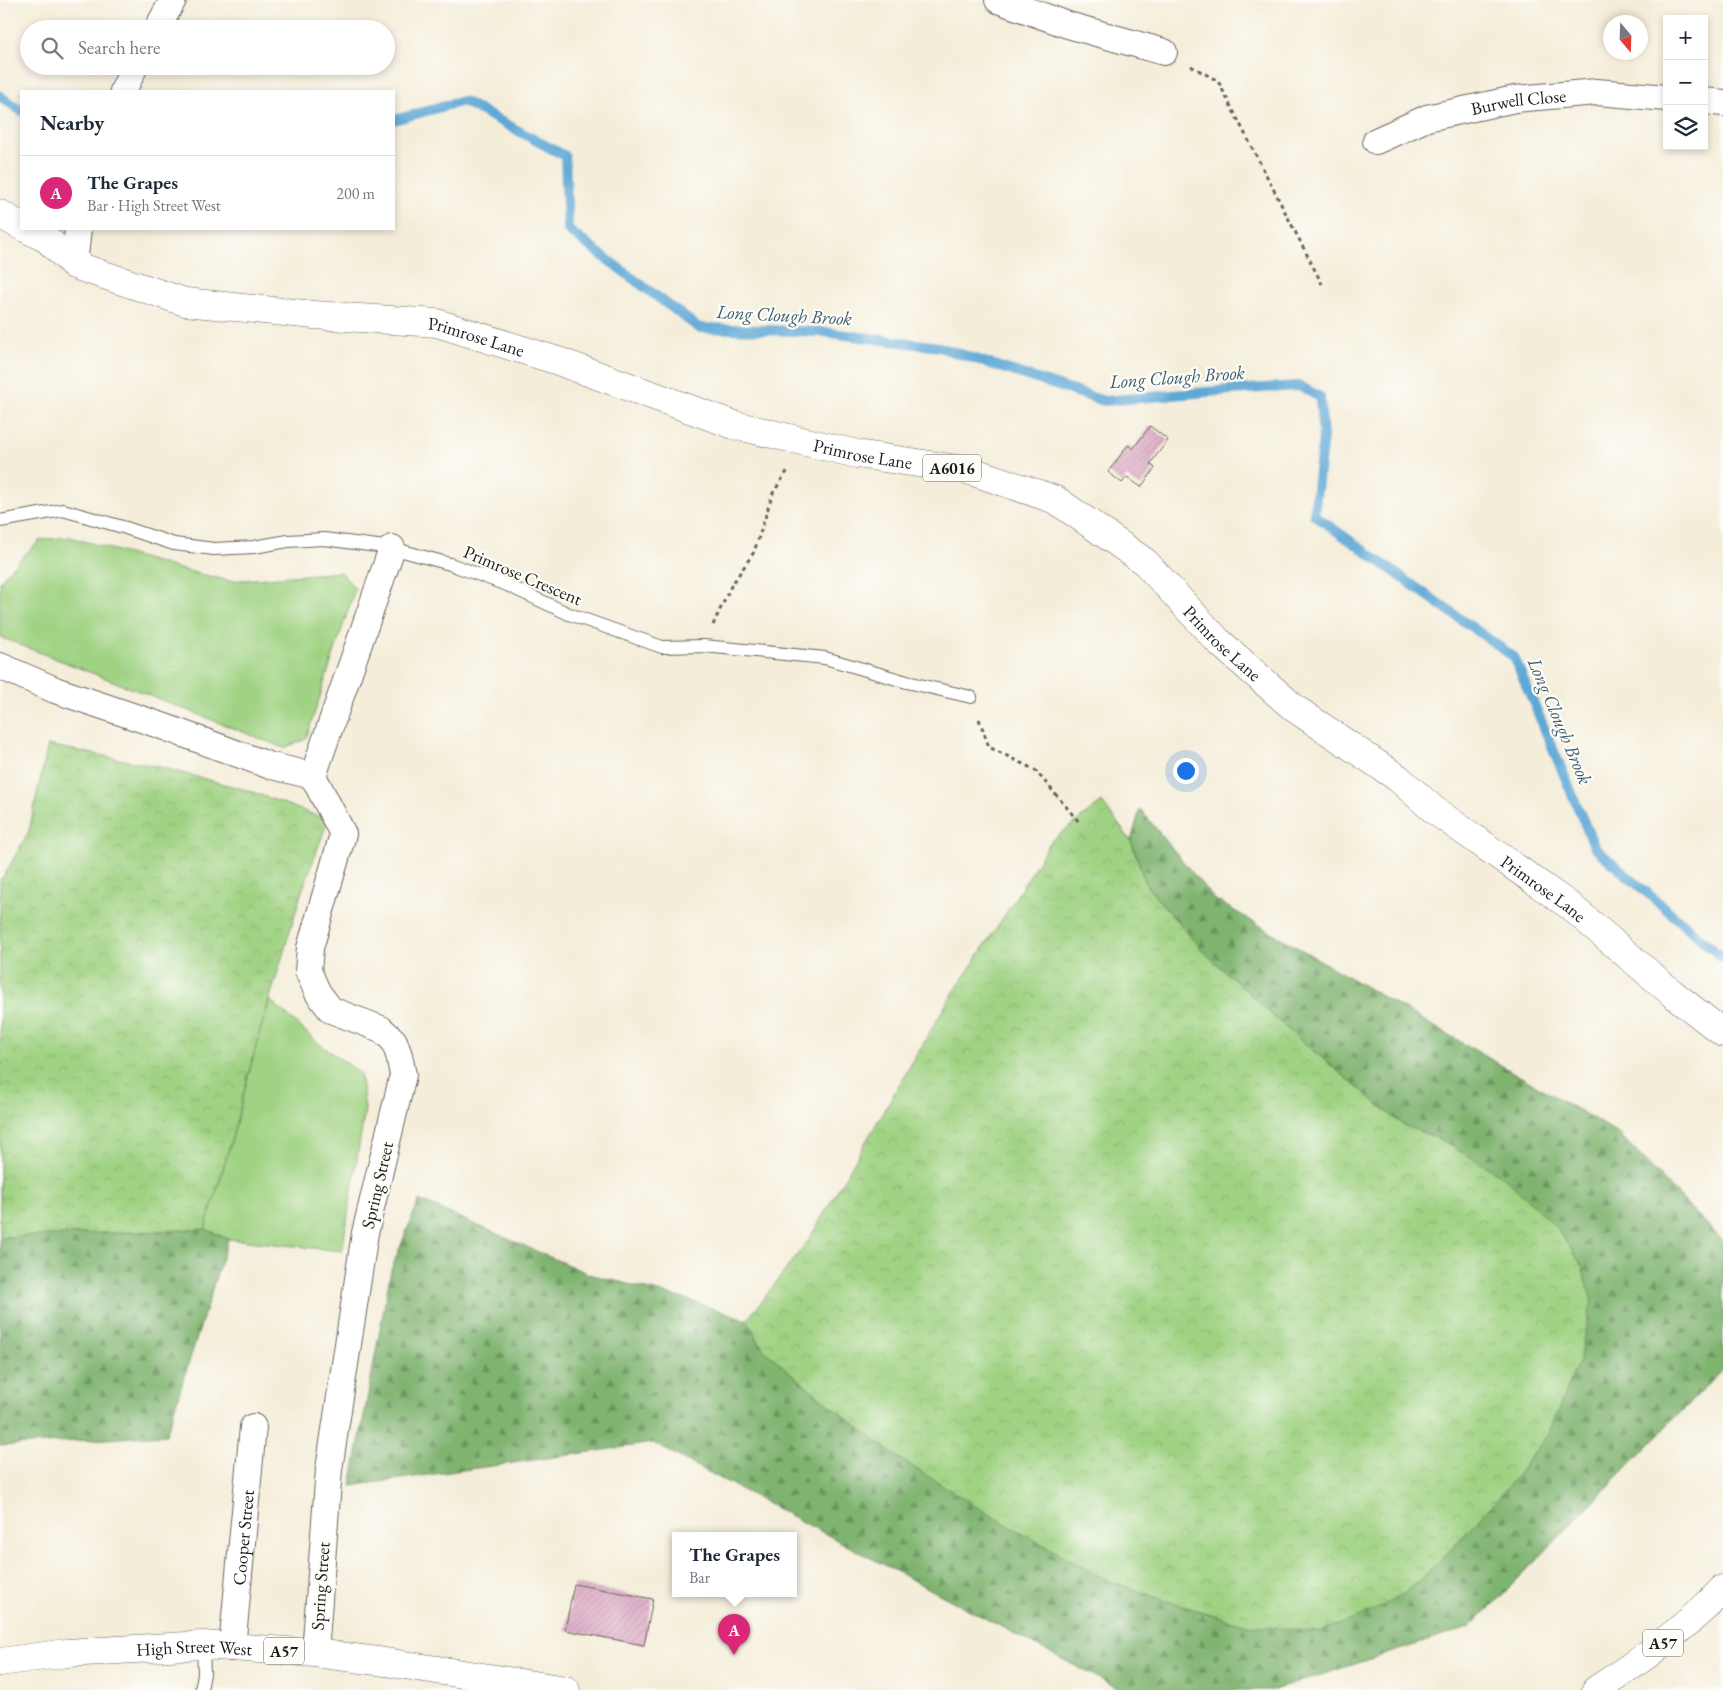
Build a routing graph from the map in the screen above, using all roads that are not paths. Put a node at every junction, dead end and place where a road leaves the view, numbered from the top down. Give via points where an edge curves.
1 (173, 0) edge
2 (998, 0) edge
3 (161, 20) edge
4 (1164, 52) road end
5 (131, 75) edge
6 (123, 90) edge
7 (1663, 98) edge
8 (1708, 101) edge
9 (1723, 103) edge
10 (1376, 141) dead end
11 (0, 214) edge
12 (20, 225) edge
13 (29, 230) edge
14 (78, 230) edge
15 (74, 265) junction
16 (0, 521) edge
17 (392, 548) junction
18 (0, 666) edge
19 (971, 697) road end
20 (313, 776) junction
21 (1723, 1033) edge
22 (253, 1427) dead end
23 (1723, 1588) edge
24 (203, 1645) junction
25 (232, 1648) junction
26 (315, 1653) junction
27 (0, 1662) edge
28 (201, 1690) edge
29 (566, 1690) edge
30 (1596, 1690) edge

1 - 3 street
2 - 4 street via 1068,25
5 - 6 street
7 - 10 street, Burwell Close via 1597,92 1515,99 1427,118
8 - 9 street
11 - 12 main road
13 - 15 main road, Primrose Lane / A6016 via 47,239
14 - 15 street
15 - 21 main road, Primrose Lane / A6016 via 185,302 437,323 558,361 734,425 857,454 972,471 1056,500 1145,562 1218,641 1294,708 1398,778 1434,810 1570,906
16 - 17 lane, Primrose Crescent via 63,510 174,544 214,549 324,539
17 - 19 lane, Primrose Crescent via 450,564 507,585 569,614 662,647 704,646 825,658
17 - 20 street
18 - 20 street via 55,690 268,765
20 - 26 street, Spring Street via 343,834 310,948 308,972 331,1010 381,1030 394,1041 400,1055 402,1075 365,1234 328,1469
22 - 25 street, Cooper Street
23 - 30 main road, A57 via 1670,1637
24 - 25 main road, High Street West / A57
24 - 27 main road, High Street West / A57 via 67,1653
24 - 28 lane
25 - 26 main road, High Street West / A57
26 - 29 main road, High Street West / A57

